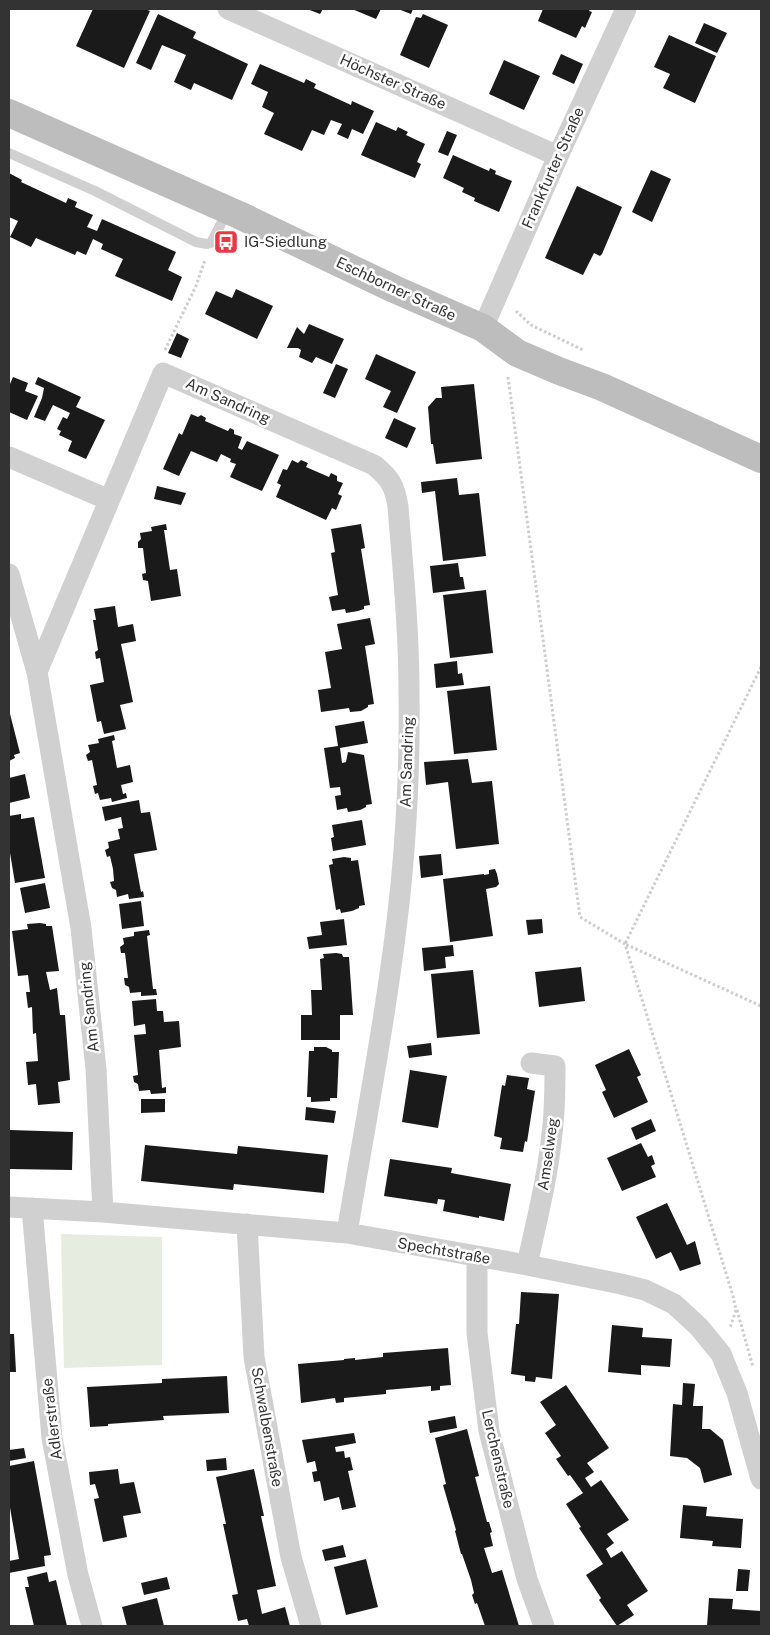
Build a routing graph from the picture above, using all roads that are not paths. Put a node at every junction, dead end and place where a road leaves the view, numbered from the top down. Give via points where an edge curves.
1 (228, 9) edge
2 (626, 9) edge
3 (9, 113) edge
4 (9, 153) edge
5 (558, 156) junction
6 (228, 210) junction
7 (483, 328) junction
8 (9, 457) edge
9 (761, 459) edge
10 (109, 500) junction
11 (9, 574) edge
12 (38, 672) junction
13 (531, 1063) dead end
14 (9, 1208) edge
15 (32, 1208) junction
16 (103, 1212) junction
17 (246, 1224) junction
18 (348, 1233) junction
19 (478, 1257) junction
20 (527, 1265) junction
21 (761, 1479) edge
22 (92, 1626) edge
23 (311, 1626) edge
24 (544, 1626) edge

1 - 5 street, Höchster Straße
2 - 5 street, Frankfurter Straße
3 - 6 street, Eschborner Straße
4 - 6 lane via 96,191 196,242 211,242
5 - 7 street, Frankfurter Straße
6 - 7 street, Eschborner Straße
7 - 9 street, Eschborner Straße via 524,338 560,371
8 - 10 street
10 - 12 street
10 - 18 street, Am Sandring via 163,373 374,464 387,476 396,492 410,693 408,773 392,960
11 - 12 street, Am Sandring
12 - 16 street, Am Sandring via 82,928 96,1069
13 - 20 street, Amselweg via 555,1066 555,1094 544,1183
14 - 15 street, Spechtstraße
15 - 16 street, Spechtstraße
15 - 22 street, Adlerstraße via 52,1438 78,1575
16 - 17 street, Spechtstraße
17 - 18 street, Spechtstraße
17 - 23 street, Schwalbenstraße via 254,1357 291,1557
18 - 19 street, Spechtstraße
19 - 20 street, Spechtstraße
19 - 24 street, Lerchenstraße via 478,1333 488,1432 527,1579
20 - 21 street, Spechtstraße via 645,1290 674,1304 721,1354 737,1393

